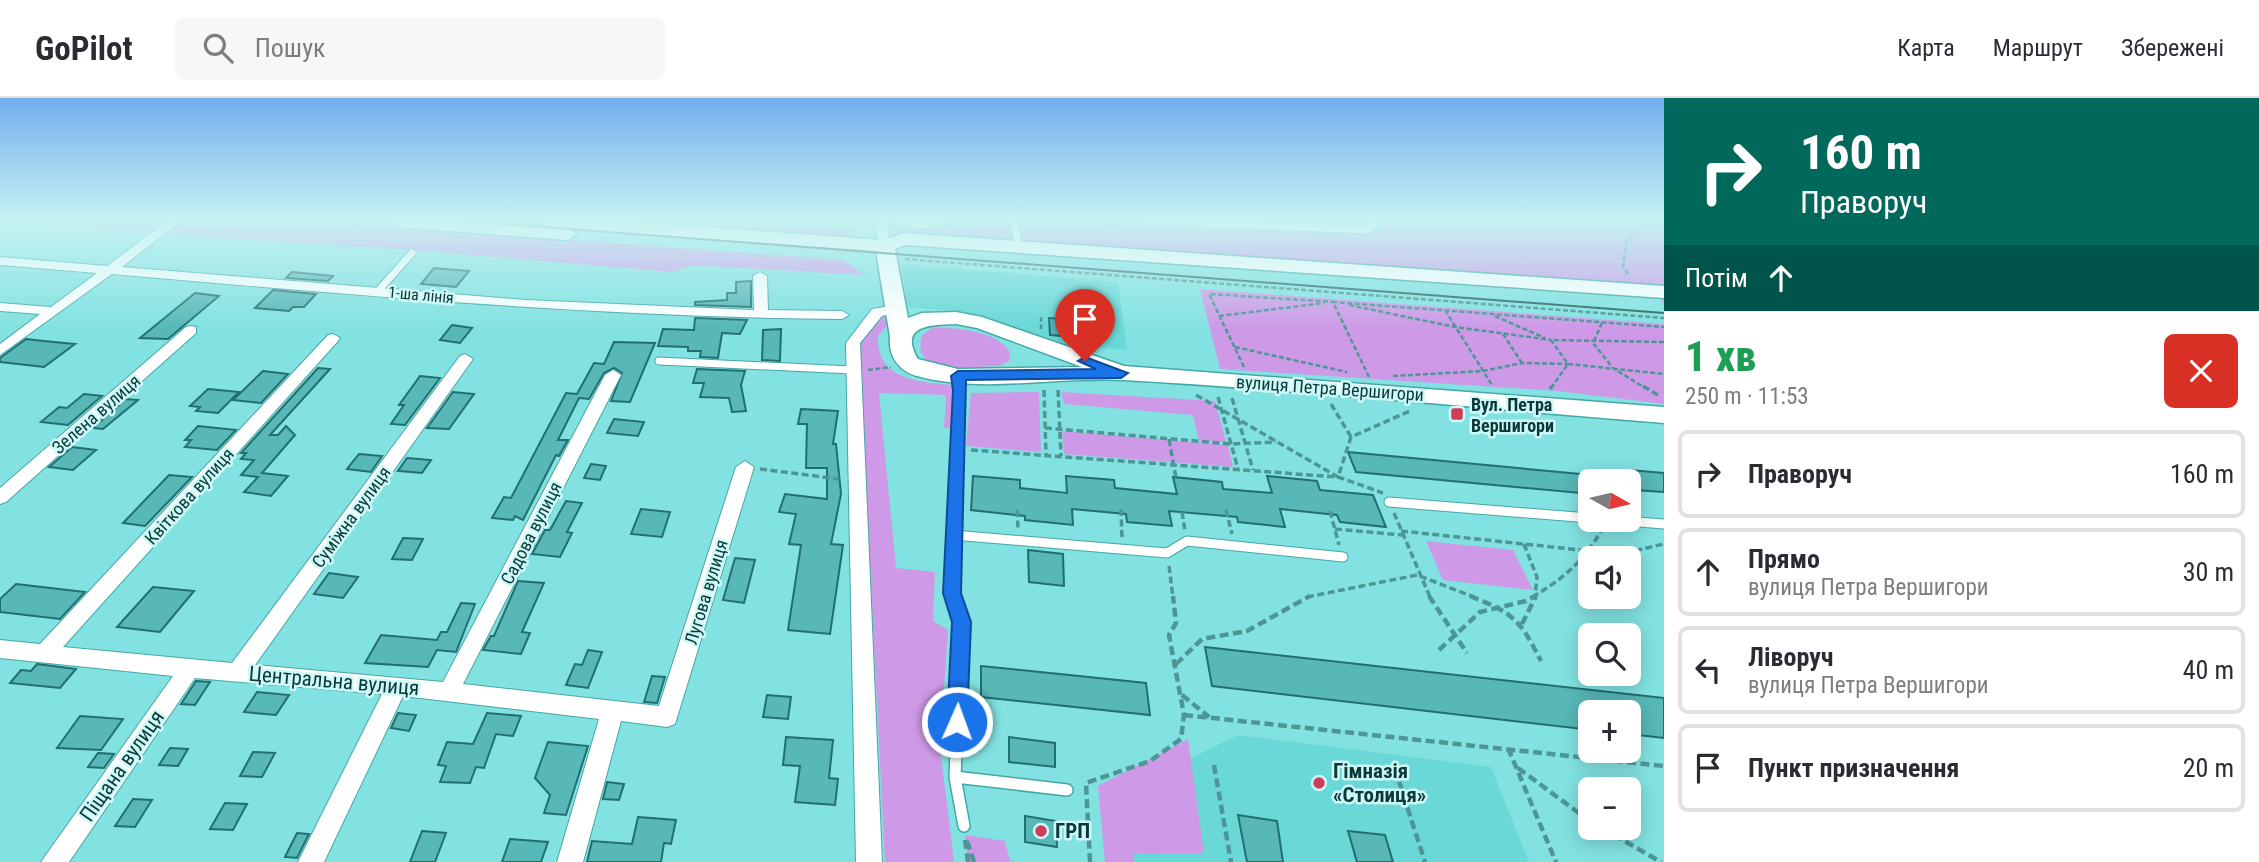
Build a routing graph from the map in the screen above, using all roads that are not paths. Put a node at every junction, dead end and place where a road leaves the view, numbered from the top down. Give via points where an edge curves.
1 (127, 257) edge
2 (409, 257) edge
3 (886, 257) edge
4 (1158, 257) edge
5 (0, 261) edge
6 (110, 269) junction
7 (760, 276) dead end
8 (378, 291) junction
9 (1664, 292) edge
10 (0, 307) edge
11 (889, 308) junction
12 (52, 311) junction
13 (761, 314) junction
14 (842, 315) dead end
15 (922, 319) junction
16 (191, 330) dead end
17 (901, 337) junction
18 (333, 338) dead end
19 (1039, 345) junction
20 (0, 351) edge
21 (465, 359) dead end
22 (659, 361) dead end
23 (852, 370) junction
24 (1121, 373) junction
25 (613, 375) dead end
26 (958, 376) junction
27 (1038, 382) junction
28 (1658, 406) edge
29 (745, 467) road end
30 (0, 498) edge
31 (1389, 502) road end
32 (1664, 524) edge
33 (953, 535) junction
34 (1343, 557) road end
35 (0, 649) edge
36 (45, 653) junction
37 (190, 669) junction
38 (237, 673) junction
39 (397, 686) junction
40 (449, 691) junction
41 (613, 710) junction
42 (667, 717) joint
43 (955, 776) junction
44 (1067, 790) dead end
45 (964, 826) dead end
46 (54, 862) edge
47 (312, 862) edge
48 (570, 862) edge
49 (869, 862) edge

1 - 6 street
2 - 8 lane
3 - 11 main road
4 - 9 main road
5 - 6 street, 1-ша лінія
6 - 8 street, 1-ша лінія
6 - 12 street
7 - 13 street
8 - 13 street, 1-ша лінія via 626,311
10 - 12 street
11 - 15 main road
11 - 17 main road
11 - 23 street via 853,343
12 - 20 street
13 - 14 street, 1-ша лінія
15 - 17 main road
15 - 19 main road, вулиця Петра Вершигори via 982,323
16 - 30 street, Зелена вулиця
17 - 26 main road, вулиця Петра Вершигори via 900,348 909,364
18 - 36 street, Квіткова вулиця
19 - 24 main road, вулиця Петра Вершигори
19 - 27 main road via 1048,363
21 - 38 street, Суміжна вулиця
22 - 23 lane
23 - 49 street
24 - 27 main road, вулиця Петра Вершигори
24 - 28 main road, вулиця Петра Вершигори
25 - 40 street, Садова вулиця
26 - 27 main road, вулиця Петра Вершигори
26 - 33 lane
29 - 42 street, Лугова вулиця
31 - 32 lane
33 - 34 lane via 1167,553 1187,541
33 - 43 lane via 952,593 961,622
35 - 36 street, Центральна вулиця
36 - 37 street, Центральна вулиця
37 - 38 street, Центральна вулиця
37 - 46 street, Піщана вулиця
38 - 39 street, Центральна вулиця
39 - 40 street, Центральна вулиця
39 - 47 street
40 - 41 street, Центральна вулиця
41 - 42 street, Центральна вулиця
41 - 48 street
43 - 44 lane
43 - 45 lane

